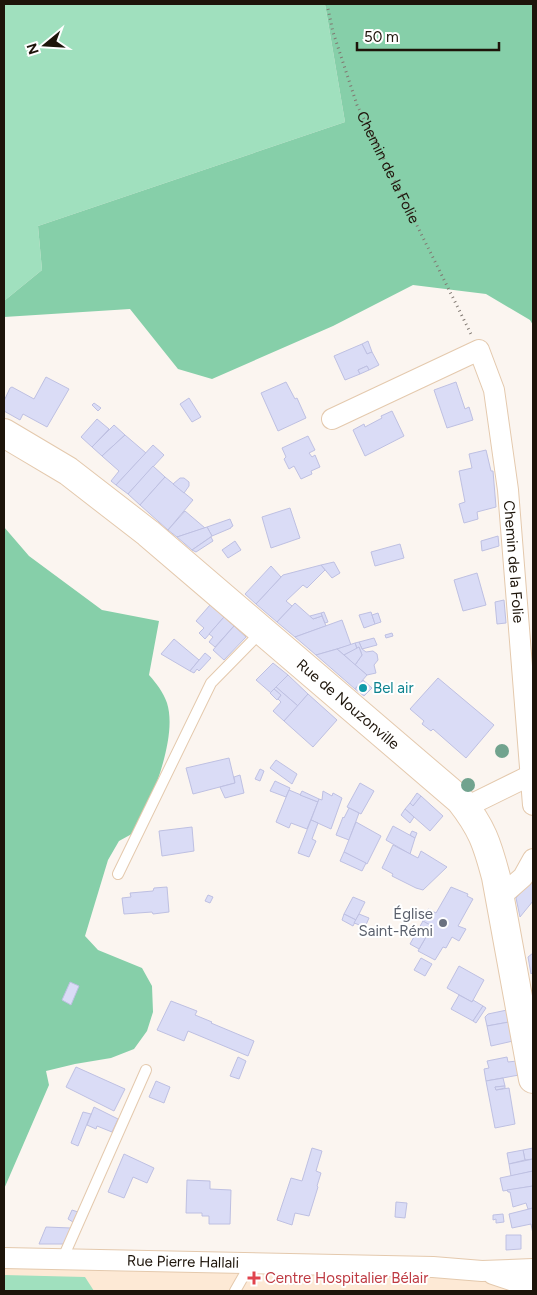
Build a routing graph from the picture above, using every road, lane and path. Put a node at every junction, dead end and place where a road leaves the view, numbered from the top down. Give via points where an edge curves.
1 (327, 4) edge
2 (479, 350) junction
3 (332, 419) dead end
4 (4, 434) edge
5 (262, 631) junction
6 (531, 764) edge
7 (533, 805) edge
8 (466, 808) junction
9 (533, 859) edge
10 (118, 874) dead end
11 (499, 898) junction
12 (146, 1070) dead end
13 (533, 1079) edge
14 (4, 1258) edge
15 (62, 1260) junction
16 (251, 1263) junction
17 (533, 1269) edge
18 (482, 1270) junction
19 (533, 1290) edge
20 (235, 1291) edge

1 - 2 path, Chemin de la Folie via 357,105
2 - 3 street
2 - 6 street, Chemin de la Folie via 494,390 508,490
4 - 5 main road, Rue de Nouzonville via 68,471 148,532
5 - 8 main road, Rue de Nouzonville
5 - 10 lane via 211,684
6 - 7 street, Chemin de la Folie
6 - 8 street
8 - 11 main road, Rue de Nouzonville via 488,844
9 - 11 street via 523,877
11 - 13 main road, Rue de Nouzonville
12 - 15 lane
14 - 15 street, Rue Pierre Hallali
15 - 16 street, Rue Pierre Hallali
16 - 18 street, Rue Pierre Hallali
16 - 20 lane
17 - 18 street, Rue Pierre Hallali
18 - 19 street, Rue Pierre Hallali

